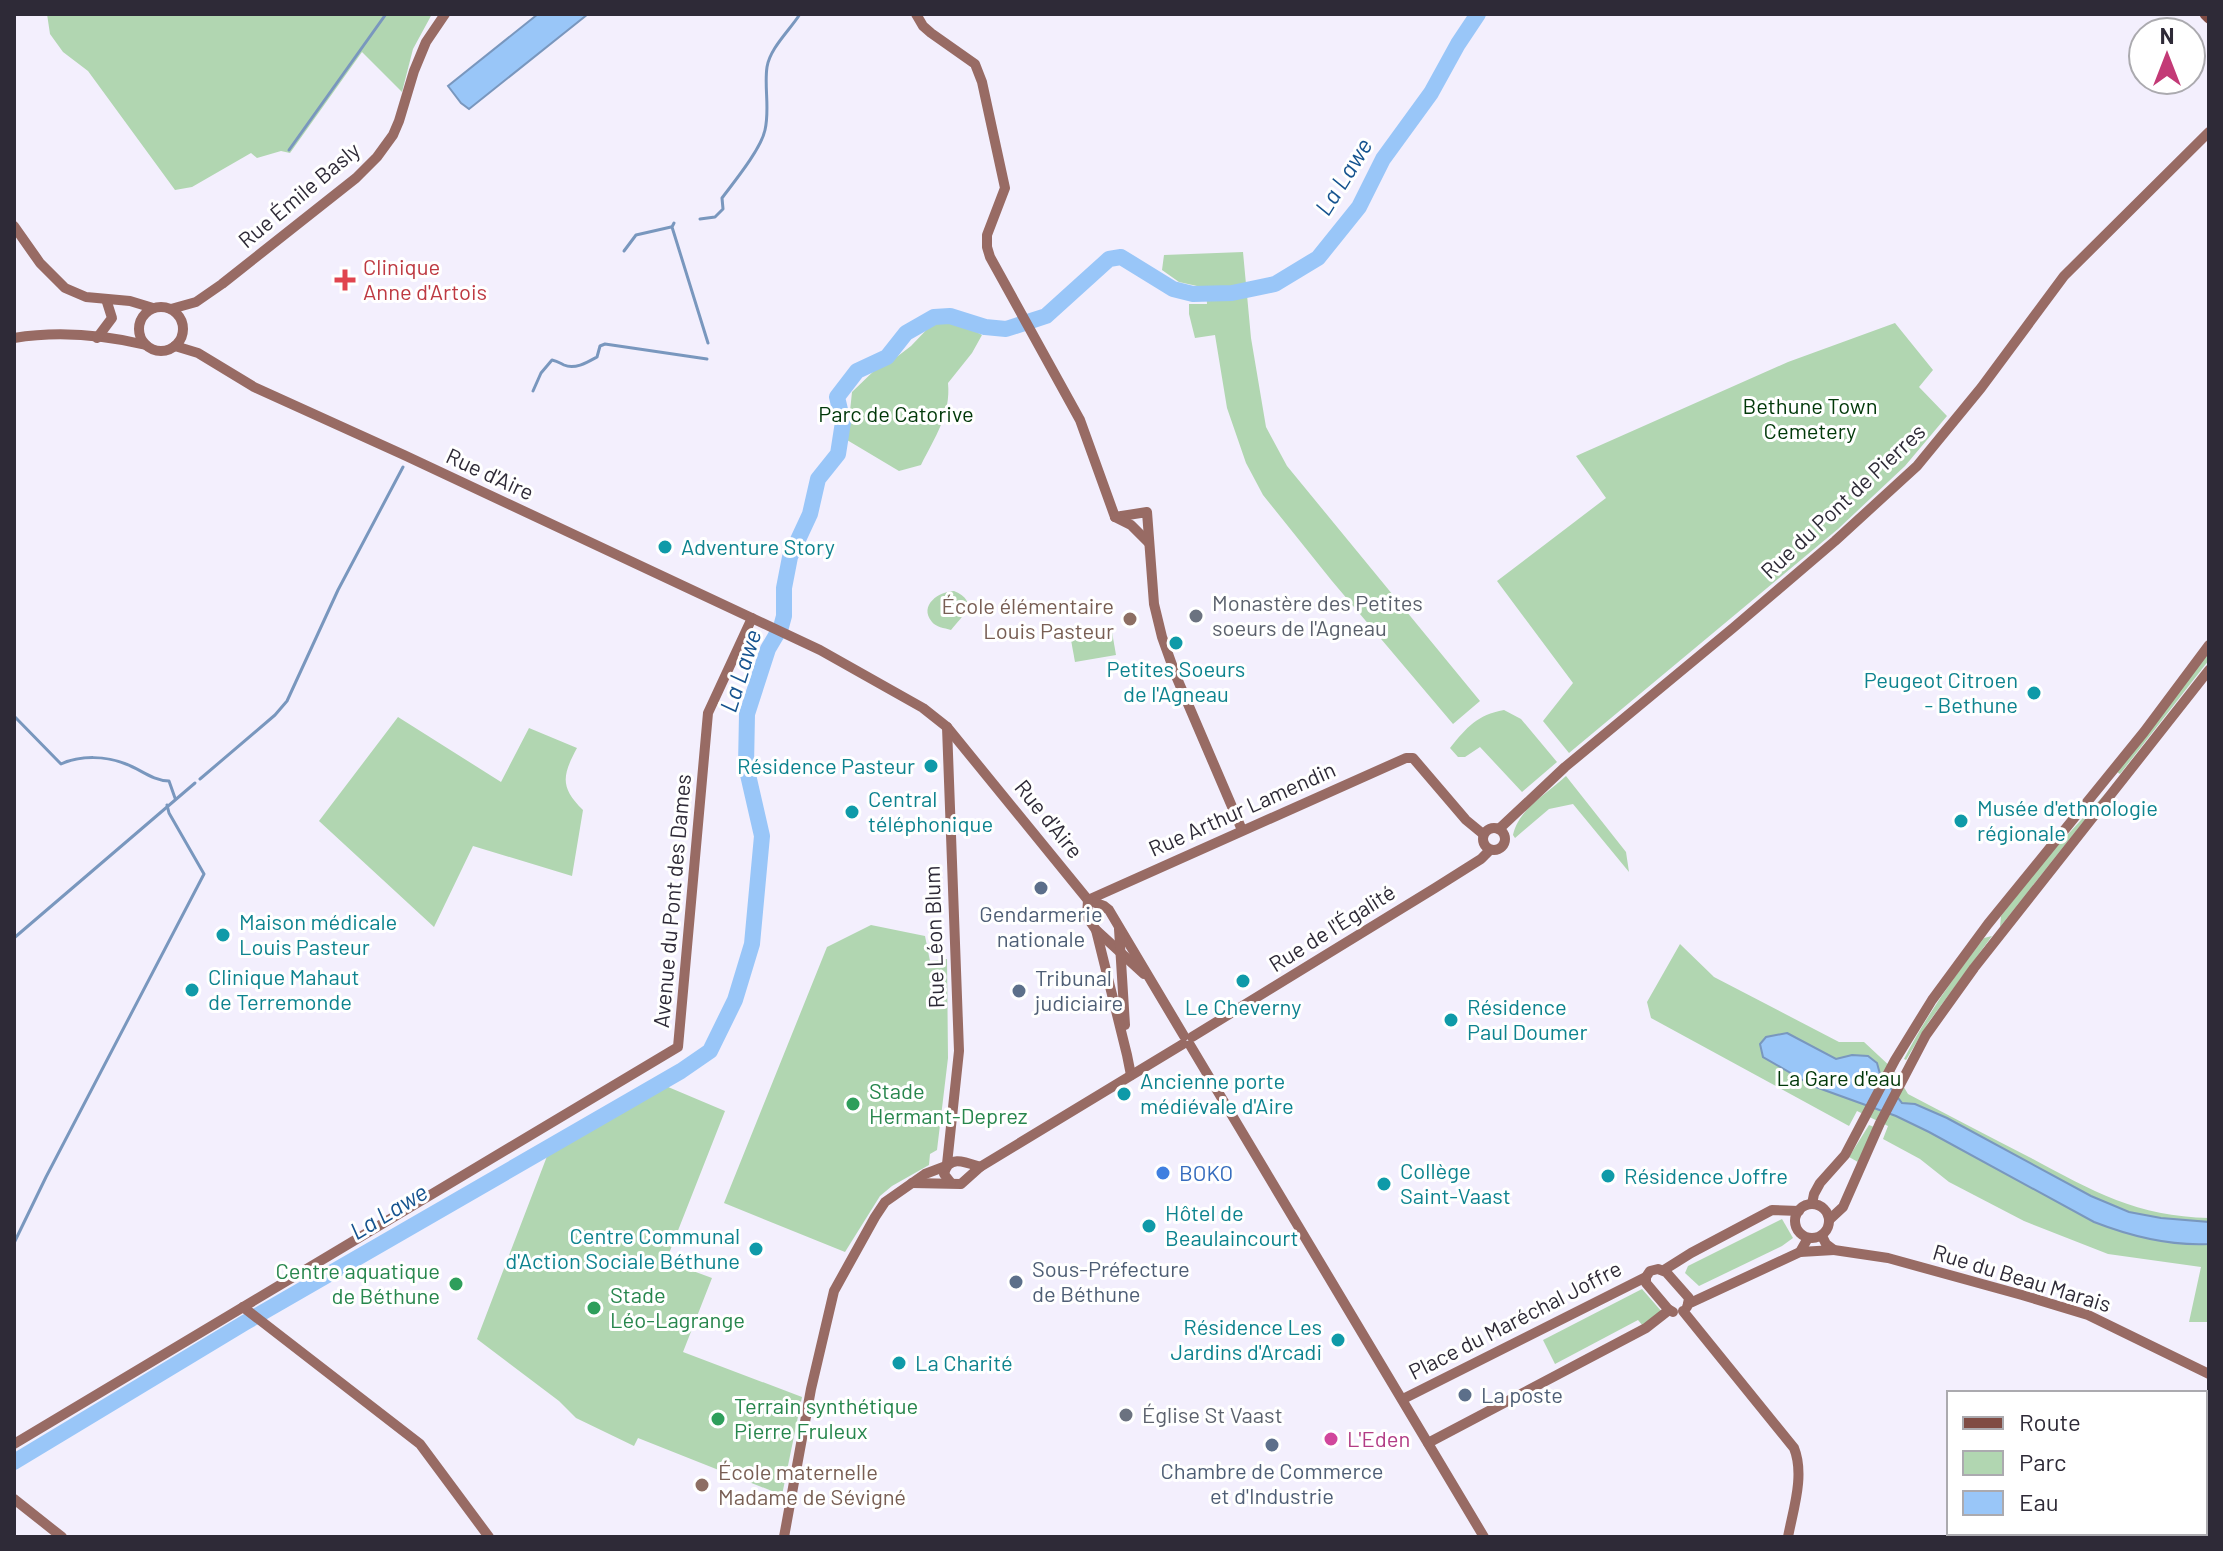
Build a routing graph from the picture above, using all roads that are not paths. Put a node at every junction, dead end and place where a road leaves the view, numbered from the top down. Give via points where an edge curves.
1 (445, 14) edge
2 (916, 14) edge
3 (2209, 132) edge
4 (14, 226) edge
5 (112, 300) junction
6 (196, 302) junction
7 (153, 308) junction
8 (171, 309) junction
9 (140, 324) junction
10 (182, 326) junction
11 (14, 338) edge
12 (97, 338) junction
13 (117, 338) junction
14 (146, 345) junction
15 (175, 346) junction
16 (198, 353) junction
17 (1115, 517) junction
18 (1149, 543) junction
19 (752, 618) junction
20 (2209, 645) edge
21 (2209, 670) edge
22 (947, 727) junction
23 (2107, 777) junction
24 (2120, 783) junction
25 (1499, 829) junction
26 (1242, 830) junction
27 (1483, 834) junction
28 (1490, 850) junction
29 (1088, 900) junction
30 (1118, 925) junction
31 (1096, 930) junction
32 (1120, 954) junction
33 (1150, 979) junction
34 (1187, 1041) junction
35 (1127, 1055) junction
36 (1131, 1075) junction
37 (954, 1163) junction
38 (980, 1167) junction
39 (967, 1178) junction
40 (912, 1183) junction
41 (951, 1183) junction
42 (1812, 1204) junction
43 (1799, 1211) junction
44 (1829, 1220) junction
45 (1822, 1236) junction
46 (1808, 1238) junction
47 (1834, 1250) junction
48 (1800, 1252) junction
49 (1664, 1270) junction
50 (1646, 1277) junction
51 (1686, 1308) junction
52 (245, 1309) junction
53 (1669, 1310) junction
54 (2209, 1374) edge
55 (1403, 1399) junction
56 (1428, 1443) junction
57 (14, 1444) edge
58 (14, 1499) edge
59 (62, 1537) edge
60 (489, 1537) edge
61 (784, 1537) edge
62 (1484, 1537) edge
63 (1788, 1537) edge

1 - 6 street, Rue Émile Basly via 426,42 399,121 377,157
2 - 17 street via 931,33 975,64 1005,188 987,235 990,257 1080,420
3 - 25 street, Rue du Pont de Pierres via 2064,276 1917,466
4 - 5 street via 65,288
5 - 7 street
5 - 9 street via 131,309
5 - 12 street via 112,318
6 - 8 street, Rue Émile Basly
6 - 10 street, Rue Émile Basly
7 - 8 street
7 - 9 street
8 - 10 street
9 - 13 street
9 - 14 street
10 - 15 street
10 - 16 street, Rue d'Aire
11 - 12 street
12 - 13 street
13 - 14 street
14 - 15 street via 158,351
15 - 16 street, Rue d'Aire
16 - 19 street, Rue d'Aire via 254,387
17 - 18 street
17 - 18 street via 1147,517
18 - 26 street via 1162,637
19 - 22 street, Rue d'Aire via 877,681
19 - 52 street, Avenue du Pont des Dames via 708,713 678,1047
20 - 23 street
21 - 24 street
22 - 29 street, Rue d'Aire
22 - 37 street, Rue Léon Blum via 959,1051
23 - 24 street
23 - 42 street via 1932,1000
24 - 44 street via 1926,1035 1843,1207
25 - 27 street
25 - 28 street via 1504,844
26 - 27 street, Rue Arthur Lamendin via 1413,758
26 - 29 street, Rue Arthur Lamendin
27 - 28 street
28 - 34 street, Rue de l'Égalité
29 - 30 street via 1104,906
29 - 31 street via 1087,917
30 - 32 street
30 - 33 street
31 - 32 street
31 - 35 street
32 - 33 street
32 - 35 street
33 - 34 street
34 - 36 street, Rue de l'Égalité
34 - 55 street
35 - 36 street
36 - 38 street, Rue de l'Égalité
37 - 38 street
37 - 39 street via 969,1170
37 - 40 street
37 - 41 street via 945,1178
38 - 39 street, Rue de l'Égalité
39 - 41 street
40 - 41 street
40 - 61 street via 879,1210 831,1296
42 - 43 street
42 - 44 street via 1822,1207
43 - 46 street via 1795,1225
43 - 49 street via 1772,1210
44 - 45 street
45 - 46 street
45 - 47 street
46 - 48 street
47 - 48 street, Rue du Beau Marais
47 - 54 street, Rue du Beau Marais via 1888,1258 2071,1309
48 - 51 street
49 - 50 street, Place du Maréchal Joffre via 1650,1271
49 - 51 street via 1689,1298
50 - 53 street
50 - 55 street, Place du Maréchal Joffre
51 - 53 street via 1678,1313
51 - 63 street via 1794,1448 1797,1485
52 - 57 street, Avenue du Pont des Dames
52 - 60 street via 420,1444
53 - 56 street via 1650,1326
55 - 56 street
56 - 62 street
58 - 59 street

